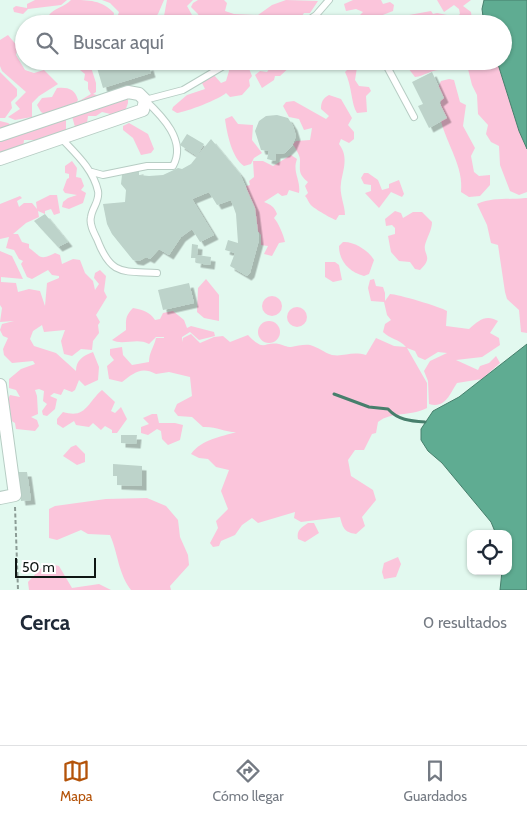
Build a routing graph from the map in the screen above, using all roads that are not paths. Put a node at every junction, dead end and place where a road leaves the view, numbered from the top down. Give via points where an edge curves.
1 (329, 0) edge
2 (316, 15) edge
3 (217, 70) edge
4 (389, 70) edge
5 (145, 100) junction
6 (414, 116) dead end
7 (0, 136) edge
8 (61, 138) junction
9 (0, 159) edge
10 (92, 172) junction
11 (157, 273) dead end
12 (0, 385) edge
13 (0, 498) edge

1 - 2 lane
3 - 5 lane via 183,90
4 - 6 lane
5 - 7 street via 139,94 128,92
5 - 8 street via 143,110
5 - 10 lane via 174,134 177,159 173,166 141,167 102,175
8 - 9 street
8 - 10 lane
10 - 11 lane via 98,199 90,218 91,224 111,266 121,271
12 - 13 street via 15,495

